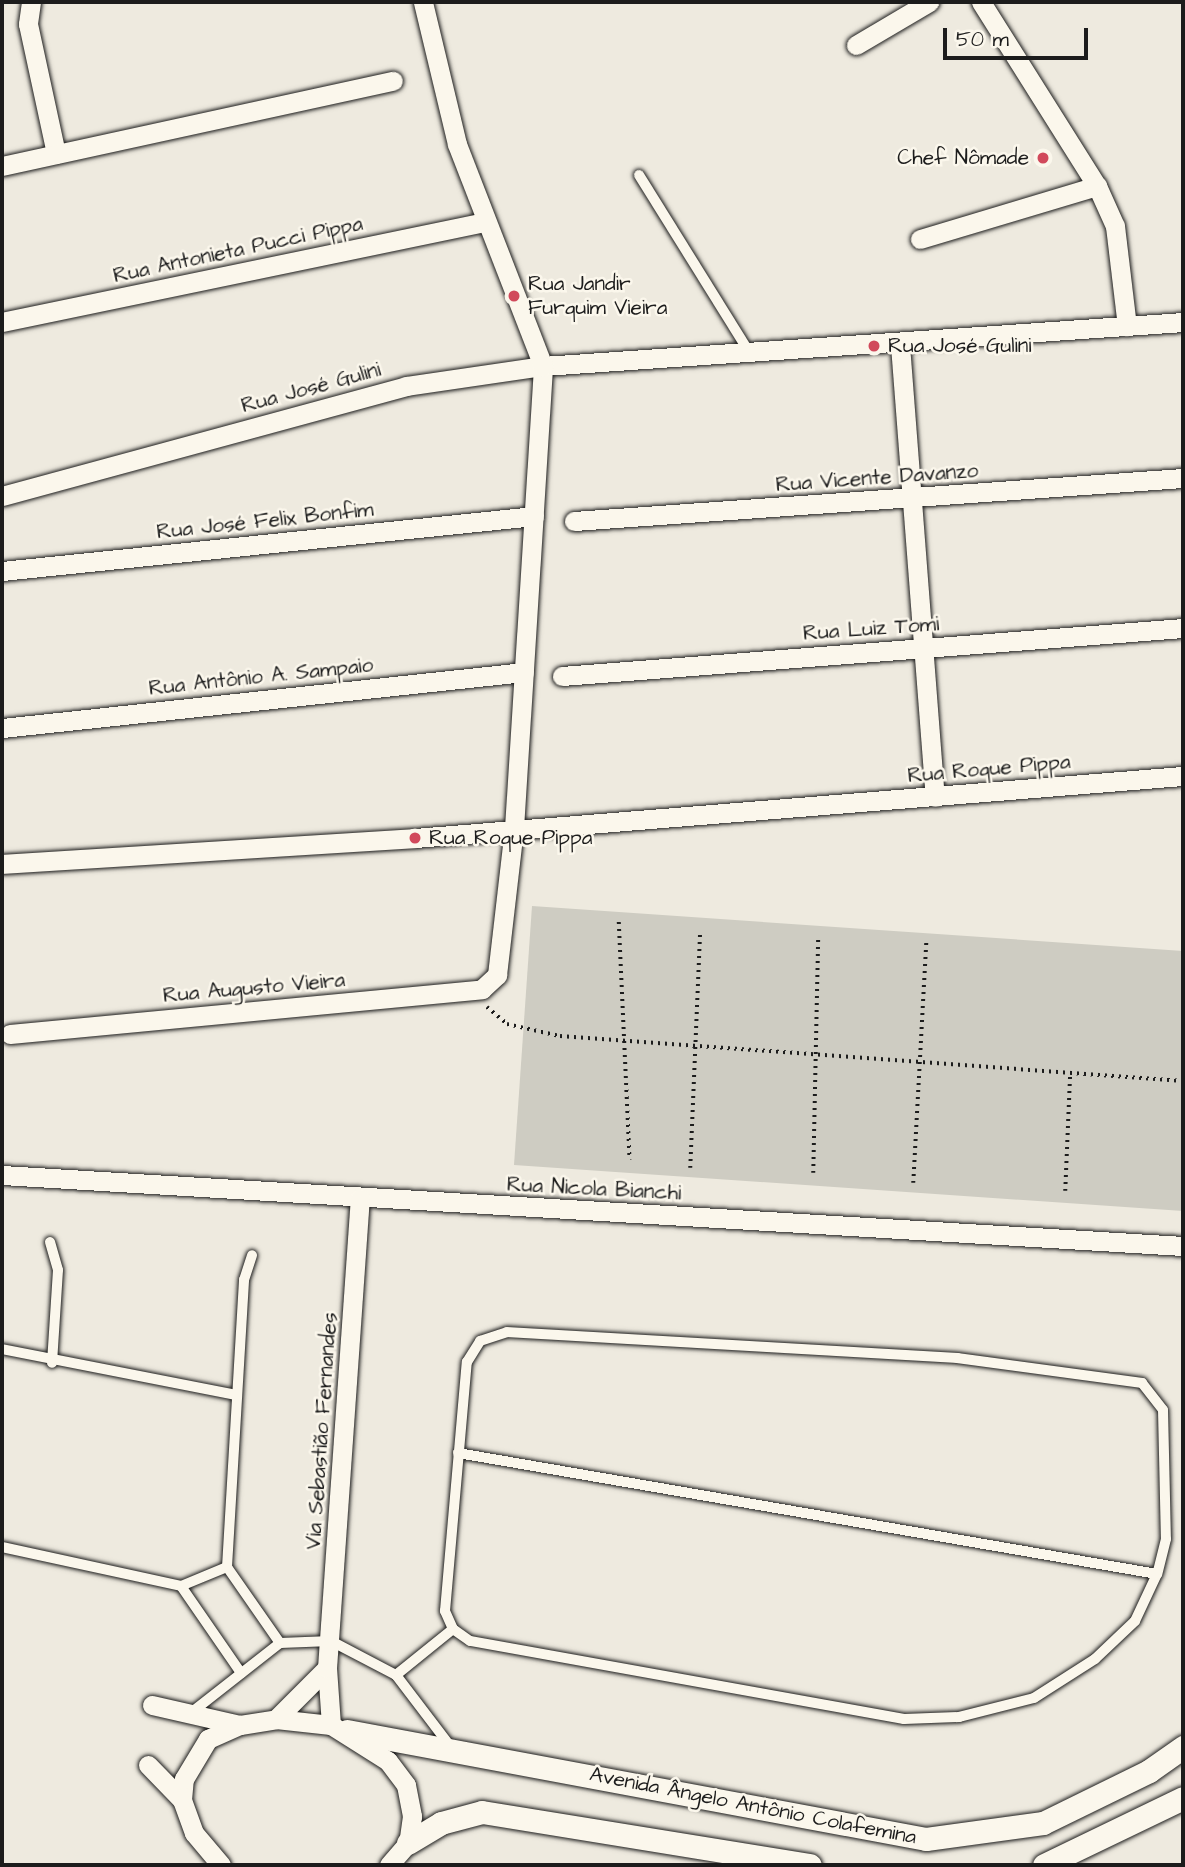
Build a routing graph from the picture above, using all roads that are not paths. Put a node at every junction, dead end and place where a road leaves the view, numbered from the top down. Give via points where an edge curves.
1 (31, 2) edge
2 (423, 2) edge
3 (929, 2) edge
4 (981, 2) edge
5 (856, 45) dead end
6 (393, 81) dead end
7 (56, 154) junction
8 (2, 166) edge
9 (639, 176) dead end
10 (1097, 186) junction
11 (484, 222) junction
12 (920, 239) dead end
13 (2, 322) edge
14 (1183, 322) edge
15 (1128, 326) junction
16 (900, 345) junction
17 (750, 354) junction
18 (543, 366) junction
19 (1183, 478) edge
20 (2, 496) edge
21 (909, 499) junction
22 (534, 516) junction
23 (574, 521) dead end
24 (2, 571) edge
25 (1183, 628) edge
26 (921, 648) junction
27 (524, 671) junction
28 (562, 676) dead end
29 (2, 728) edge
30 (1183, 776) edge
31 (935, 797) junction
32 (514, 828) junction
33 (2, 864) edge
34 (10, 1034) dead end
35 (2, 1175) edge
36 (360, 1198) junction
37 (50, 1242) dead end
38 (1183, 1246) edge
39 (252, 1255) dead end
40 (2, 1349) edge
41 (52, 1363) junction
42 (237, 1395) junction
43 (458, 1453) junction
44 (2, 1547) edge
45 (227, 1567) junction
46 (1157, 1574) junction
47 (181, 1586) junction
48 (453, 1629) junction
49 (331, 1641) junction
50 (280, 1643) junction
51 (327, 1668) junction
52 (242, 1673) junction
53 (396, 1675) junction
54 (152, 1705) dead end
55 (192, 1713) junction
56 (276, 1719) junction
57 (240, 1725) junction
58 (339, 1728) junction
59 (1183, 1747) edge
60 (453, 1749) junction
61 (148, 1765) dead end
62 (1183, 1798) edge
63 (182, 1800) junction
64 (408, 1843) junction
65 (221, 1865) edge
66 (390, 1865) edge
67 (810, 1865) edge
68 (1044, 1865) edge

1 - 7 street via 28,24
2 - 11 street via 457,144
3 - 5 street
4 - 10 street
6 - 7 street
7 - 8 street
9 - 17 lane
10 - 12 street
10 - 15 street via 1115,226
11 - 13 street, Rua Antonieta Pucci Pippa
11 - 18 street
14 - 15 street, Rua José Gulini
15 - 16 street, Rua José Gulini
16 - 17 street, Rua José Gulini
16 - 21 street
17 - 18 street, Rua José Gulini
18 - 20 street, Rua José Gulini via 405,386
18 - 22 street
19 - 21 street, Rua Vicente Davanzo
21 - 23 street, Rua Vicente Davanzo
21 - 26 street
22 - 24 street, Rua José Felix Bonfim
22 - 27 street
25 - 26 street, Rua Luiz Tomi
26 - 28 street, Rua Luiz Tomi
26 - 31 street
27 - 29 street, Rua Antônio A. Sampaio
27 - 32 street
30 - 31 street, Rua Roque Pippa
31 - 32 street, Rua Roque Pippa
32 - 33 street, Rua Roque Pippa
32 - 34 street, Rua Augusto Vieira via 498,975 482,989
35 - 36 street, Rua Nicola Bianchi
36 - 38 street, Rua Nicola Bianchi
36 - 49 street, Via Sebastião Fernandes
37 - 41 lane via 58,1270
39 - 42 lane via 244,1280
40 - 41 lane
41 - 42 lane
42 - 45 lane
43 - 46 lane
43 - 46 lane via 467,1362 480,1341 507,1332 957,1358 1142,1383 1163,1410 1166,1539
43 - 48 lane via 445,1611
44 - 47 lane
45 - 47 lane
45 - 50 lane
46 - 48 lane via 1135,1621 1095,1659 1034,1698 959,1717 904,1719 470,1641
47 - 52 lane
48 - 53 lane
49 - 50 lane
49 - 51 street, Via Sebastião Fernandes
49 - 53 lane
50 - 52 lane
51 - 56 street
51 - 58 street, Via Sebastião Fernandes
52 - 55 lane
53 - 60 lane
54 - 55 street
55 - 57 street
56 - 57 street
56 - 58 street
57 - 63 street via 208,1739 184,1779
58 - 60 street, Avenida Ângelo Antônio Colafemina
58 - 64 street via 388,1761 405,1785 412,1816
59 - 60 street, Avenida Ângelo Antônio Colafemina via 1149,1771 1042,1824 926,1839
61 - 63 street
62 - 68 street
63 - 65 street via 194,1833
64 - 66 street
64 - 67 street via 441,1823 482,1812

